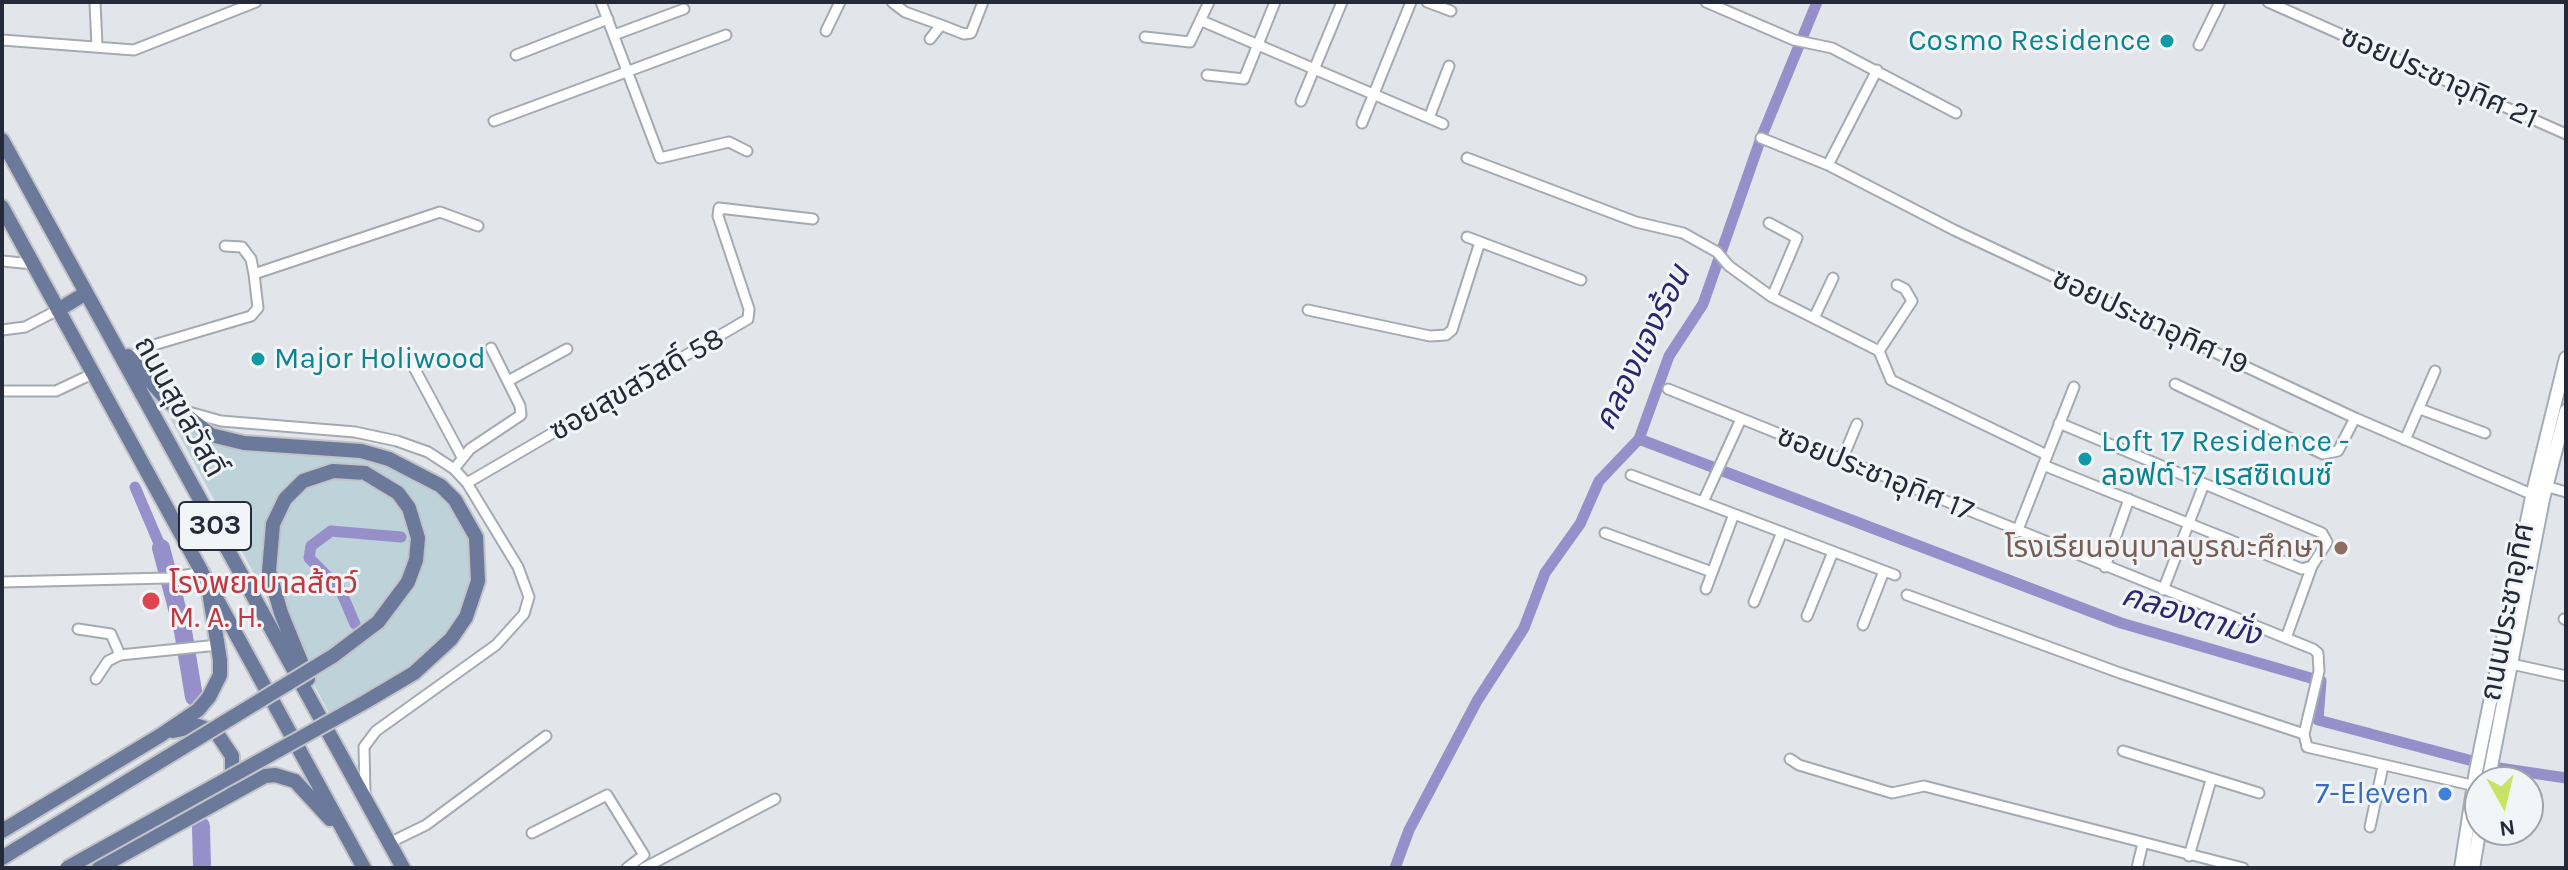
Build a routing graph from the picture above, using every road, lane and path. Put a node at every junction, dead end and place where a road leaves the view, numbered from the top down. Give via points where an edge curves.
1 (95, 2) edge
2 (256, 2) edge
3 (601, 2) edge
4 (840, 2) edge
5 (892, 2) edge
6 (983, 2) edge
7 (1209, 2) edge
8 (1275, 2) edge
9 (1342, 2) edge
10 (1411, 2) edge
11 (1427, 2) edge
12 (1706, 2) edge
13 (2220, 2) edge
14 (2268, 2) edge
15 (684, 9) dead end
16 (1451, 11) dead end
17 (608, 19) junction
18 (1202, 21) junction
19 (941, 25) junction
20 (826, 31) dead end
21 (614, 35) junction
22 (726, 35) dead end
23 (1145, 37) dead end
24 (930, 39) dead end
25 (2, 40) edge
26 (2199, 45) dead end
27 (97, 46) junction
28 (1257, 46) junction
29 (516, 55) dead end
30 (1449, 66) dead end
31 (1314, 70) junction
32 (1877, 70) junction
33 (629, 73) junction
34 (1207, 75) dead end
35 (1373, 95) junction
36 (1301, 101) dead end
37 (1956, 113) dead end
38 (1429, 118) junction
39 (494, 121) dead end
40 (1362, 123) dead end
41 (1443, 124) dead end
42 (2566, 134) edge
43 (1761, 138) dead end
44 (2, 140) edge
45 (747, 151) dead end
46 (1467, 158) dead end
47 (1828, 165) junction
48 (2, 207) edge
49 (813, 219) dead end
50 (1769, 223) dead end
51 (478, 226) dead end
52 (1467, 237) dead end
53 (1480, 242) junction
54 (225, 246) dead end
55 (2, 261) edge
56 (33, 264) junction
57 (254, 274) junction
58 (1833, 278) dead end
59 (1581, 280) dead end
60 (1897, 285) dead end
61 (86, 293) junction
62 (1772, 297) junction
63 (58, 310) junction
64 (1308, 310) dead end
65 (1814, 318) junction
66 (2, 330) edge
67 (109, 335) junction
68 (491, 348) dead end
69 (567, 349) dead end
70 (1879, 351) junction
71 (129, 357) junction
72 (2566, 358) edge
73 (410, 360) dead end
74 (2435, 371) dead end
75 (92, 374) junction
76 (508, 381) junction
77 (2175, 384) dead end
78 (2074, 387) dead end
79 (1668, 389) dead end
80 (2, 391) edge
81 (175, 408) junction
82 (2420, 409) junction
83 (2566, 411) edge
84 (2355, 418) junction
85 (1741, 419) junction
86 (2059, 423) junction
87 (1857, 424) dead end
88 (2485, 433) dead end
89 (2405, 440) junction
90 (2047, 455) junction
91 (462, 457) junction
92 (1842, 460) junction
93 (2043, 465) junction
94 (454, 469) junction
95 (1631, 475) dead end
96 (467, 483) junction
97 (2204, 484) junction
98 (2539, 491) junction
99 (2566, 492) edge
100 (2129, 499) junction
101 (1703, 502) junction
102 (1734, 514) junction
103 (2189, 524) junction
104 (1782, 532) junction
105 (2017, 532) junction
106 (1605, 533) dead end
107 (1833, 552) junction
108 (2312, 566) junction
109 (2105, 567) junction
110 (1884, 571) junction
111 (1712, 572) junction
112 (206, 573) junction
113 (1895, 575) dead end
114 (2, 582) edge
115 (1706, 589) dead end
116 (2163, 590) junction
117 (1907, 595) dead end
118 (1754, 602) dead end
119 (1807, 616) dead end
120 (1863, 625) dead end
121 (78, 629) dead end
122 (2286, 638) junction
123 (218, 645) junction
124 (120, 655) junction
125 (2504, 662) junction
126 (2566, 676) edge
127 (96, 679) dead end
128 (320, 717) junction
129 (2304, 734) junction
130 (161, 735) junction
131 (546, 736) dead end
132 (2123, 751) dead end
133 (1790, 759) dead end
134 (2383, 766) junction
135 (2484, 766) edge
136 (2464, 778) edge
137 (2211, 780) junction
138 (2259, 793) dead end
139 (775, 799) dead end
140 (365, 801) junction
141 (187, 818) junction
142 (2370, 827) dead end
143 (2, 831) edge
144 (532, 833) dead end
145 (349, 841) junction
146 (389, 843) junction
147 (2143, 843) junction
148 (2466, 846) edge
149 (2477, 846) edge
150 (2189, 856) junction
151 (2, 858) edge
152 (67, 868) edge
153 (99, 868) edge
154 (364, 868) edge
155 (403, 868) edge
156 (627, 868) edge
157 (644, 868) edge
158 (2137, 868) edge
159 (2243, 868) edge
160 (2461, 868) edge
161 (2473, 868) edge

1 - 27 street
2 - 27 street via 134,50
3 - 17 street
4 - 20 street
5 - 19 street
6 - 19 street via 971,33
7 - 18 street
8 - 28 street
9 - 31 street
10 - 35 street
11 - 16 street
12 - 32 street
13 - 26 street
14 - 42 street, ซอยประชาอุทิศ 21
15 - 21 street
17 - 21 street
17 - 29 street
18 - 23 street via 1190,42
18 - 28 street
19 - 24 street
21 - 33 street
22 - 33 street
25 - 27 street
28 - 31 street
28 - 34 street via 1244,79
30 - 38 street
31 - 35 street
31 - 36 street
32 - 37 street
32 - 47 street
33 - 39 street
33 - 45 street via 660,158 729,142
35 - 38 street
35 - 40 street
38 - 41 street
43 - 47 street, ซอยประชาอุทิศ 19
44 - 61 main road, ถนนสุขสวัสดิ์ / 303
46 - 62 street via 1636,222 1683,233 1717,252
47 - 84 street, ซอยประชาอุทิศ 19
48 - 56 main road, ถนนสุขสวัสดิ์ / 303
49 - 96 street, ซอยสุขสวัสดิ์ 58 via 719,208 748,319
50 - 62 street via 1798,242
51 - 57 street via 440,212
52 - 53 street
53 - 59 street
53 - 64 street via 1446,335
54 - 57 street via 242,247
55 - 56 street
56 - 63 main road, ถนนสุขสวัสดิ์ / 303
57 - 71 street via 256,313
58 - 65 street
60 - 70 street via 1912,301
61 - 63 main road
61 - 67 main road, ถนนสุขสวัสดิ์ / 303
62 - 65 street
63 - 66 street via 25,327
63 - 75 main road, ถนนสุขสวัสดิ์ / 303
65 - 70 street
67 - 71 main road
67 - 128 main road, ถนนสุขสวัสดิ์ / 303
68 - 76 street
69 - 76 street
70 - 90 street via 1891,380
71 - 81 main road
72 - 98 main road, ถนนประชาอุทิศ
73 - 91 street
74 - 82 street
75 - 80 street via 56,391
75 - 112 main road, ถนนสุขสวัสดิ์ / 303
76 - 91 street via 521,415
77 - 84 street via 2323,454 2338,451
78 - 86 street
79 - 85 street, ซอยประชาอุทิศ 17
81 - 94 street via 221,421 355,432 397,441
81 - 152 main road, bridge via 193,425 229,440 337,448 389,459 441,486 461,508 476,537 474,599 451,639 414,673
82 - 88 street
82 - 89 street
83 - 98 main road, ถนนประชาอุทิศ
84 - 89 street, ซอยประชาอุทิศ 19
85 - 92 street, ซอยประชาอุทิศ 17
85 - 101 street
86 - 90 street
86 - 97 street
87 - 92 street
89 - 98 street, ซอยประชาอุทิศ 19
90 - 93 street
91 - 94 street
92 - 105 street, ซอยประชาอุทิศ 17
93 - 100 street
93 - 105 street
94 - 96 street
95 - 101 street
96 - 140 street via 518,567 527,586 527,606 496,645 376,731 364,747
97 - 103 street
97 - 108 street via 2322,533 2327,542
98 - 99 street, ซอยประชาอุทิศ 19
98 - 125 main road, ถนนประชาอุทิศ
100 - 103 street
100 - 109 street
101 - 102 street
102 - 104 street
102 - 111 street
103 - 108 street via 2302,569
103 - 116 street
104 - 107 street
104 - 118 street
105 - 109 street, ซอยประชาอุทิศ 17
106 - 111 street
107 - 110 street
107 - 119 street
108 - 122 street
109 - 116 street, ซอยประชาอุทิศ 17
110 - 113 street
110 - 120 street
111 - 115 street
112 - 114 street
112 - 123 main road
112 - 145 main road, ถนนสุขสวัสดิ์ / 303
116 - 122 street, ซอยประชาอุทิศ 17
117 - 129 street
121 - 124 street via 111,634
122 - 129 street, ซอยประชาอุทิศ 17 via 2318,653 2319,671
123 - 124 street
123 - 130 main road via 216,688 198,710
124 - 127 street via 108,661
125 - 126 street
125 - 135 main road, ถนนประชาอุทิศ
128 - 140 main road, ถนนสุขสวัสดิ์ / 303
128 - 151 main road, bridge via 274,592 269,547 278,511 303,481 333,471 365,473 398,493 418,538 408,582 378,622 333,656 18,848
129 - 134 street via 2311,749
130 - 141 main road via 208,726 232,756 227,784
130 - 143 main road
131 - 146 street via 426,825
132 - 137 street
133 - 147 street via 1892,793 1924,786
134 - 136 street
134 - 142 street
137 - 138 street
137 - 150 street
139 - 157 street
140 - 146 main road, ถนนสุขสวัสดิ์ / 303
141 - 145 main road via 275,775 295,781
141 - 153 main road
144 - 156 street via 607,795 644,855
145 - 154 main road, ถนนสุขสวัสดิ์ / 303
146 - 155 main road, ถนนสุขสวัสดิ์ / 303
147 - 150 street
147 - 158 street
148 - 160 main road, ถนนประชาอุทิศ
149 - 161 main road
150 - 159 street

